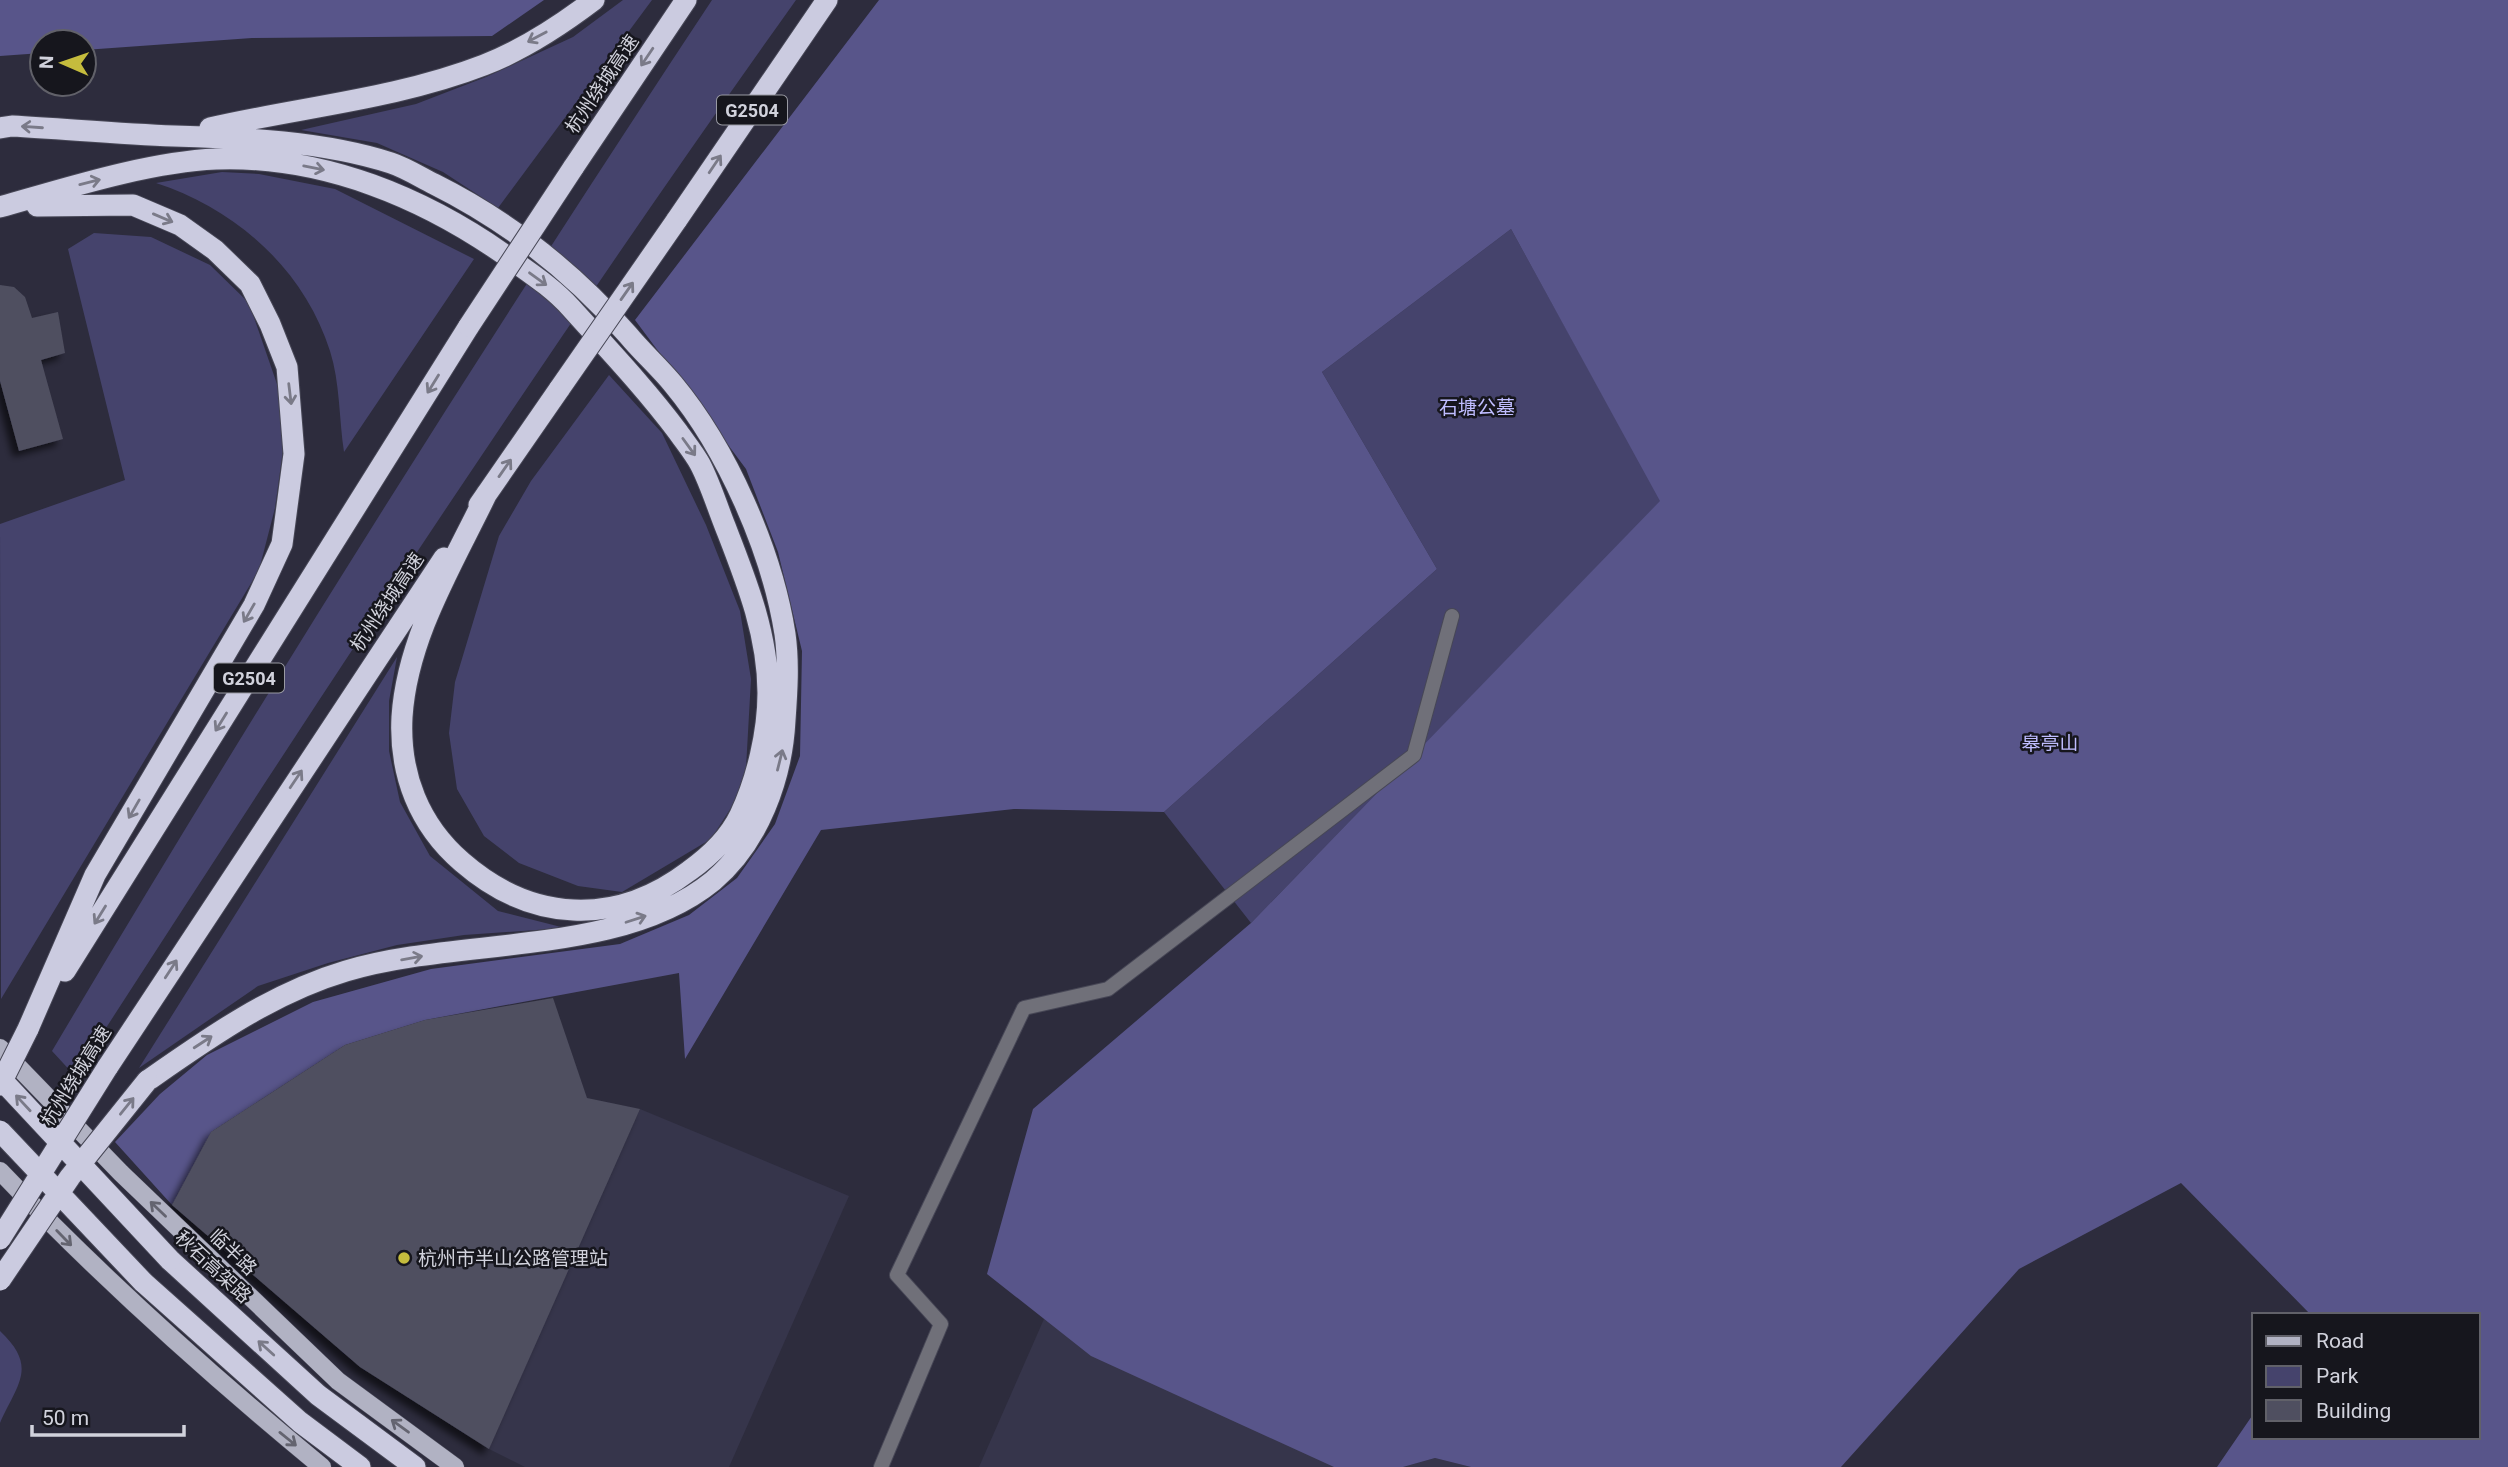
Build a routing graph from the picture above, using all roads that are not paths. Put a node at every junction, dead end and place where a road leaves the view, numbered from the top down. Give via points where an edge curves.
1 (594, 0) edge
2 (685, 0) edge
3 (827, 0) edge
4 (0, 128) edge
5 (173, 136) junction
6 (0, 208) edge
7 (487, 493) junction
8 (1452, 616) dead end
9 (28, 1029) junction
10 (0, 1048) edge
11 (0, 1078) edge
12 (0, 1085) edge
13 (0, 1131) edge
14 (0, 1171) edge
15 (0, 1239) edge
16 (0, 1280) edge
17 (323, 1467) edge
18 (360, 1467) edge
19 (415, 1467) edge
20 (454, 1467) edge
21 (881, 1467) edge

1 -> 5 highway via 564,23 485,65 404,90
2 -> 9 highway, 杭州绕城高速 / G2504, bridge via 469,326
7 -> 3 highway, 杭州绕城高速 / G2504, bridge
5 -> 4 highway
16 -> 5 highway, bridge via 70,1177 147,1081 248,1013 298,988 350,970 584,933 679,904 715,879 746,844 771,797 784,743 785,636 773,580 750,515 699,419 672,383 573,277 492,214 392,164 296,144 232,136
6 -> 7 highway via 95,181 211,159 294,164 341,173 421,204 478,235 557,293 652,397 699,461 759,614 768,693 760,755 740,816 715,852 669,887 639,901 590,913 532,905 485,882 439,842 408,785 402,721 408,670 427,618
6 -> 9 highway via 132,205 180,225 215,250 250,284 287,367 294,454 282,544 254,605 95,875
15 -> 7 highway, 杭州绕城高速 / G2504, bridge via 288,790
8 - 21 street via 1414,755 1108,989 1024,1008 897,1275 941,1324
9 - 12 highway, 杭州绕城高速 / G2504, bridge
20 -> 10 main road, 临半路 via 338,1381 121,1173
19 -> 11 highway, 秋石高架路, bridge via 318,1395 170,1260
13 - 18 highway, bridge via 143,1282 300,1422
14 -> 17 main road via 69,1244 217,1380

